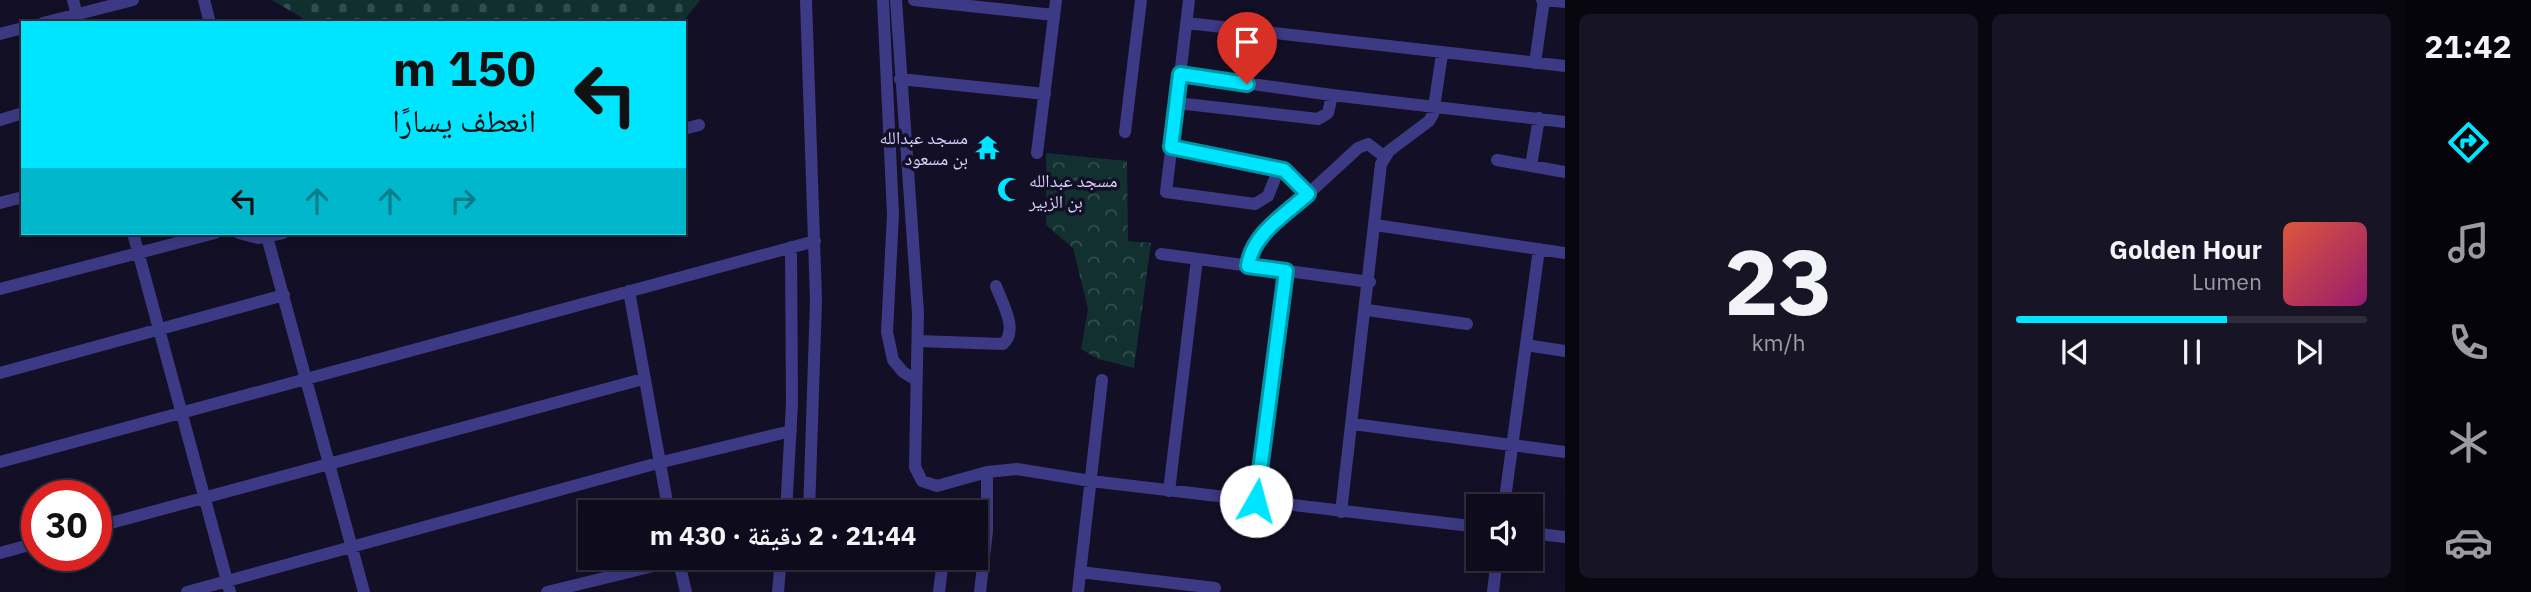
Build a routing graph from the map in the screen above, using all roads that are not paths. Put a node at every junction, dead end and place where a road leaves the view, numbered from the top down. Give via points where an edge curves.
1 (73, 0) edge
2 (133, 0) edge
3 (204, 0) edge
4 (806, 0) edge
5 (883, 0) edge
6 (895, 0) edge
7 (914, 0) edge
8 (1056, 0) edge
9 (1141, 0) edge
10 (1189, 0) edge
11 (1543, 0) edge
12 (1565, 2) edge
13 (1054, 15) junction
14 (77, 18) edge
15 (57, 21) edge
16 (209, 21) edge
17 (1186, 23) junction
18 (21, 29) edge
19 (1254, 31) junction
20 (0, 34) edge
21 (1442, 54) junction
22 (1535, 63) junction
23 (1565, 66) edge
24 (1180, 74) junction
25 (900, 79) junction
26 (1247, 84) junction
27 (1045, 94) junction
28 (1332, 95) junction
29 (1177, 103) junction
30 (1435, 106) junction
31 (21, 114) edge
32 (1539, 118) junction
33 (0, 120) edge
34 (1565, 122) edge
35 (699, 125) dead end
36 (686, 128) edge
37 (1125, 132) dead end
38 (1171, 147) junction
39 (1037, 153) dead end
40 (1385, 157) junction
41 (1497, 160) dead end
42 (1531, 166) junction
43 (1279, 168) junction
44 (1565, 172) edge
45 (1308, 194) junction
46 (21, 198) edge
47 (0, 203) edge
48 (1375, 225) junction
49 (133, 235) edge
50 (206, 235) edge
51 (267, 235) edge
52 (815, 241) junction
53 (791, 247) junction
54 (1539, 249) junction
55 (137, 251) junction
56 (1565, 253) edge
57 (1161, 254) dead end
58 (1197, 259) junction
59 (1248, 266) junction
60 (1286, 271) junction
61 (1370, 282) junction
62 (996, 286) dead end
63 (0, 289) edge
64 (629, 291) junction
65 (284, 295) junction
66 (1367, 310) junction
67 (1467, 324) dead end
68 (157, 330) junction
69 (918, 341) junction
70 (1526, 345) junction
71 (1565, 351) edge
72 (0, 373) edge
73 (307, 378) junction
74 (643, 379) junction
75 (916, 380) junction
76 (1102, 380) dead end
77 (815, 397) junction
78 (792, 403) junction
79 (181, 412) junction
80 (1353, 424) junction
81 (791, 432) junction
82 (1512, 445) junction
83 (1565, 452) edge
84 (0, 461) edge
85 (658, 463) junction
86 (330, 464) junction
87 (987, 472) junction
88 (1091, 481) junction
89 (1169, 491) junction
90 (1506, 494) edge
91 (204, 496) junction
92 (665, 500) edge
93 (787, 500) edge
94 (810, 500) edge
95 (1256, 501) junction
96 (1341, 512) junction
97 (112, 522) edge
98 (1466, 526) edge
99 (1543, 534) edge
100 (1565, 537) edge
101 (21, 547) edge
102 (352, 547) junction
103 (0, 553) edge
104 (634, 570) edge
105 (681, 570) edge
106 (780, 570) edge
107 (942, 570) edge
108 (1495, 571) edge
109 (1080, 572) junction
110 (229, 587) edge
111 (1215, 588) dead end
112 (187, 592) edge
113 (364, 592) edge
114 (547, 592) edge
115 (686, 592) edge
116 (778, 592) edge
117 (939, 592) edge
118 (980, 592) edge
119 (1078, 592) edge
120 (1493, 592) edge

1 - 14 street
2 - 14 street
3 - 16 street
4 - 52 street
5 - 75 street via 893,214 887,332 893,360
6 - 25 street
7 - 13 street
8 - 13 street
9 - 37 street
10 - 17 street
11 - 12 street
11 - 22 street
13 - 27 street
14 - 15 street
17 - 19 street
17 - 24 street
18 - 20 street
19 - 21 street
19 - 26 street
21 - 22 street
21 - 30 street
22 - 23 street
24 - 26 street
24 - 29 street
25 - 27 street
25 - 69 street
26 - 28 street
27 - 39 street
28 - 29 street via 1328,113 1318,119
28 - 30 street
29 - 38 street
30 - 32 street
30 - 40 street via 1429,121
31 - 33 street
32 - 34 street
32 - 42 street
35 - 36 street
38 - 43 street
38 - 43 street via 1165,187 1170,193 1255,204 1268,196
40 - 45 street via 1373,146 1362,145
40 - 48 street via 1379,173
41 - 42 street
42 - 44 street
43 - 45 street via 1289,172
45 - 59 street via 1255,243
46 - 47 street
48 - 54 street
48 - 61 street
49 - 55 street
50 - 55 street
51 - 65 street
52 - 53 street
52 - 77 street
53 - 64 street
53 - 78 street
54 - 56 street
54 - 70 street
55 - 63 street
55 - 68 street
57 - 58 street
58 - 59 street
58 - 89 street
59 - 60 street
60 - 61 street
60 - 95 street
61 - 66 street
62 - 69 street via 1011,329 1003,344
64 - 73 street
64 - 74 street
65 - 68 street
65 - 73 street
66 - 67 street
66 - 80 street
68 - 72 street
68 - 79 street
69 - 75 street
70 - 71 street
70 - 82 street
73 - 79 street
73 - 86 street
74 - 85 street
74 - 86 street
75 - 87 street via 915,467 919,477 937,486
76 - 88 street
77 - 78 street
77 - 94 street
78 - 81 street
79 - 84 street
79 - 91 street
80 - 82 street
80 - 96 street
81 - 85 street
81 - 93 street
82 - 83 street
82 - 90 street
85 - 92 street
85 - 102 street
86 - 91 street
86 - 102 street
87 - 88 street via 1017,469
87 - 118 street
88 - 89 street
88 - 109 street
89 - 95 street
91 - 97 street
91 - 110 street
95 - 96 street
96 - 98 street
99 - 100 street
101 - 103 street
102 - 110 street
102 - 113 street
104 - 114 street
105 - 115 street
106 - 116 street
107 - 117 street
108 - 120 street
109 - 111 street
109 - 119 street
110 - 112 street

